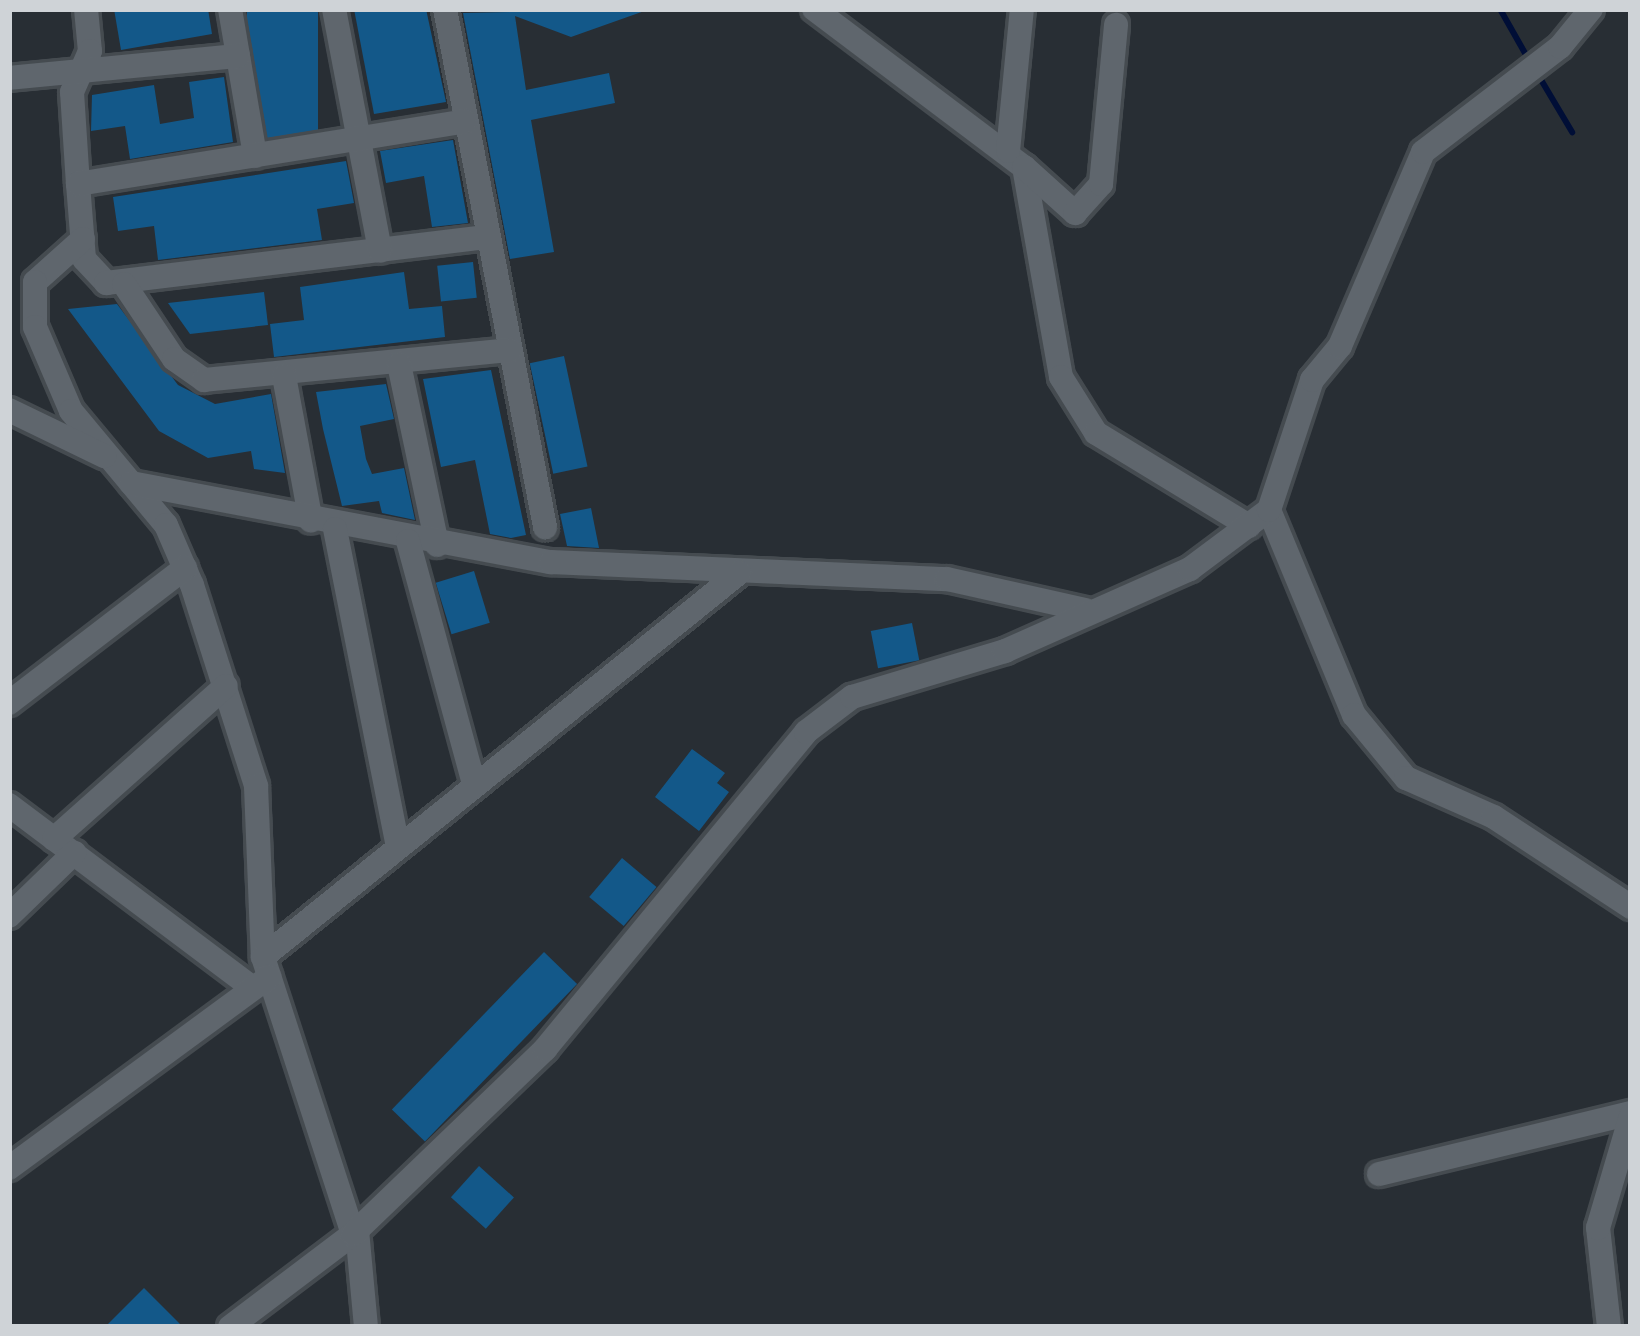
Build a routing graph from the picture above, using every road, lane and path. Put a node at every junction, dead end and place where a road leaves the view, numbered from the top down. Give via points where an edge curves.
1 (86, 9) edge
2 (230, 9) edge
3 (334, 9) edge
4 (445, 9) edge
5 (814, 9) edge
6 (1022, 9) edge
7 (1591, 9) edge
8 (1116, 25) dead end
9 (238, 56) junction
10 (9, 78) edge
11 (76, 80) junction
12 (465, 121) junction
13 (360, 139) junction
14 (255, 156) junction
15 (1016, 159) junction
16 (78, 184) junction
17 (488, 237) junction
18 (83, 239) junction
19 (380, 251) junction
20 (124, 284) junction
21 (510, 350) junction
22 (399, 364) junction
23 (284, 376) junction
24 (9, 410) edge
25 (112, 459) junction
26 (131, 483) junction
27 (1270, 510) junction
28 (323, 525) junction
29 (1249, 526) junction
30 (545, 527) dead end
31 (408, 541) junction
32 (437, 545) junction
33 (185, 568) junction
34 (739, 573) junction
35 (1086, 610) junction
36 (226, 686) junction
37 (9, 703) edge
38 (473, 779) junction
39 (9, 805) edge
40 (397, 841) junction
41 (64, 846) junction
42 (1631, 907) edge
43 (9, 916) edge
44 (262, 974) junction
45 (1631, 1114) edge
46 (9, 1168) edge
47 (1379, 1174) dead end
48 (355, 1232) junction
49 (230, 1327) edge
50 (366, 1327) edge
51 (1609, 1327) edge

1 - 11 street via 89,51
2 - 9 street
3 - 13 street
4 - 12 street
5 - 15 street
6 - 15 street
7 - 27 street via 1533,68 1424,152 1340,346 1312,380
8 - 15 street via 1101,184 1075,213
9 - 11 street
9 - 14 street
10 - 11 street
11 - 16 street
12 - 13 street
12 - 17 street
13 - 14 street
13 - 19 street
14 - 16 street
15 - 29 street via 1061,377 1096,433
16 - 18 street
17 - 19 street
17 - 21 street
18 - 20 street via 92,272
18 - 25 street via 34,282 34,327 48,371
19 - 20 street
20 - 23 street via 187,372
21 - 22 street
21 - 30 street
22 - 23 street
22 - 32 street
23 - 28 street
24 - 25 street
25 - 26 street
26 - 28 street
26 - 33 street
27 - 29 street
27 - 42 street via 1354,715 1406,778 1494,817
28 - 31 street
28 - 40 street
29 - 35 street via 1190,569
31 - 32 street
31 - 38 street
32 - 34 street
33 - 36 street
33 - 37 street
34 - 35 street via 947,579
34 - 38 street
35 - 48 street via 1005,651 852,697 806,732 621,968
36 - 41 street
36 - 44 street via 260,808
38 - 40 street
39 - 41 street
40 - 44 street
41 - 43 street
41 - 44 street
44 - 46 street
44 - 48 street
45 - 47 street
45 - 51 street via 1598,1228
48 - 49 street
48 - 50 street

